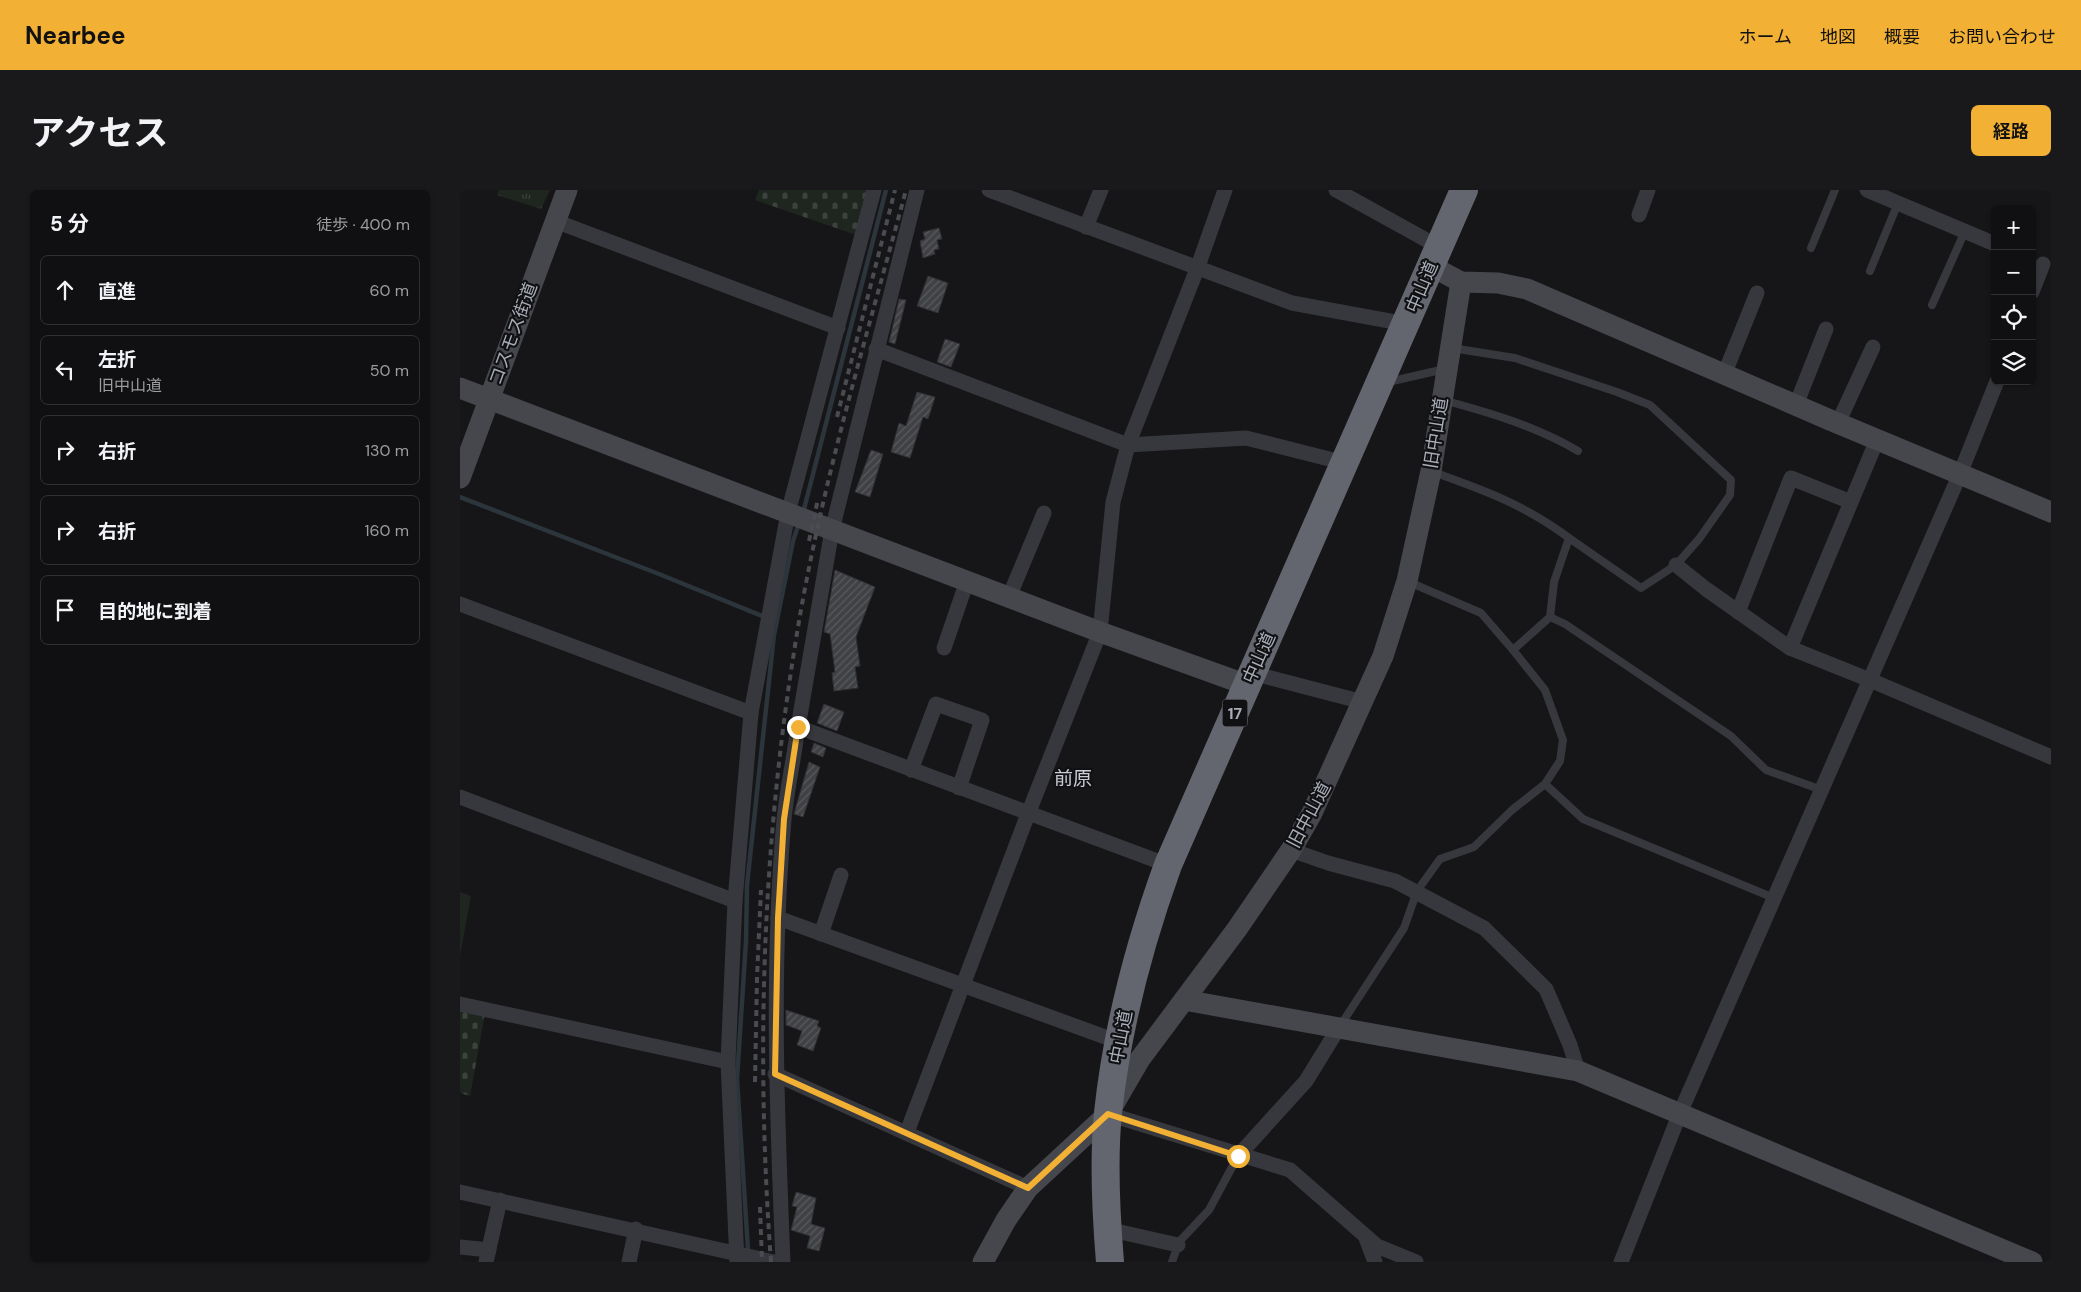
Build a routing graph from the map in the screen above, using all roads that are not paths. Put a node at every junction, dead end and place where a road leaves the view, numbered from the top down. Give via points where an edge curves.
1 (567, 190) edge
2 (874, 190) edge
3 (917, 190) edge
4 (989, 190) edge
5 (1101, 190) edge
6 (1225, 190) edge
7 (1336, 190) edge
8 (1464, 190) edge
9 (1648, 190) edge
10 (1835, 190) edge
11 (1867, 190) edge
12 (1898, 203) junction
13 (1639, 215) dead end
14 (554, 221) junction
15 (1086, 227) junction
16 (1965, 231) junction
17 (1991, 242) edge
18 (1811, 248) dead end
19 (1435, 256) junction
20 (2042, 264) edge
21 (1197, 269) junction
22 (1870, 271) dead end
23 (2036, 281) edge
24 (1461, 282) junction
25 (1757, 294) dead end
26 (1932, 305) dead end
27 (1406, 324) junction
28 (838, 328) junction
29 (1826, 329) dead end
30 (1450, 347) junction
31 (1873, 347) dead end
32 (876, 349) junction
33 (1446, 368) junction
34 (1724, 375) junction
35 (1379, 384) junction
36 (1995, 385) edge
37 (460, 388) edge
38 (489, 398) junction
39 (1441, 400) junction
40 (1796, 406) junction
41 (1838, 424) junction
42 (1877, 440) junction
43 (1128, 444) junction
44 (1578, 451) dead end
45 (1345, 463) junction
46 (1431, 471) junction
47 (1960, 474) junction
48 (460, 478) edge
49 (1851, 502) junction
50 (2051, 512) edge
51 (788, 513) junction
52 (1044, 513) dead end
53 (832, 530) junction
54 (1569, 538) junction
55 (1676, 565) junction
56 (967, 580) junction
57 (1407, 581) junction
58 (1009, 597) junction
59 (460, 604) edge
60 (1738, 612) junction
61 (1550, 617) junction
62 (1100, 632) junction
63 (944, 648) dead end
64 (1790, 648) junction
65 (1513, 650) junction
66 (1250, 679) junction
67 (1870, 680) junction
68 (1363, 702) junction
69 (751, 713) junction
70 (798, 727) junction
71 (2051, 757) edge
72 (911, 770) junction
73 (1545, 784) junction
74 (960, 788) junction
75 (1822, 790) junction
76 (460, 797) edge
77 (1028, 814) junction
78 (1291, 850) junction
79 (1168, 865) junction
80 (841, 875) dead end
81 (1417, 891) junction
82 (1774, 898) junction
83 (735, 901) junction
84 (778, 918) junction
85 (821, 934) junction
86 (962, 987) junction
87 (1184, 1000) junction
88 (460, 1004) edge
89 (1338, 1030) junction
90 (1119, 1042) junction
91 (728, 1062) junction
92 (1578, 1071) junction
93 (775, 1074) junction
94 (1680, 1113) junction
95 (1108, 1114) junction
96 (907, 1132) junction
97 (1238, 1156) junction
98 (1028, 1188) junction
99 (460, 1192) edge
100 (500, 1200) junction
101 (1107, 1229) junction
102 (636, 1230) junction
103 (1366, 1237) junction
104 (1178, 1245) junction
105 (460, 1247) edge
106 (488, 1256) edge
107 (736, 1258) edge
108 (629, 1262) edge
109 (774, 1262) edge
110 (783, 1262) edge
111 (983, 1262) edge
112 (1110, 1262) edge
113 (1172, 1262) edge
114 (1375, 1262) edge
115 (1416, 1262) edge
116 (1621, 1262) edge
117 (2032, 1262) edge

1 - 14 street, コスモス街道
2 - 28 street
3 - 32 street
4 - 15 street
5 - 15 street
6 - 21 street
7 - 19 street
8 - 19 highway, 中山道 / 17
9 - 13 street
10 - 18 lane
11 - 12 street
12 - 16 street
12 - 22 lane
14 - 28 street
14 - 38 street, コスモス街道
15 - 21 street
16 - 17 street
16 - 26 lane
19 - 24 street
19 - 27 highway, 中山道 / 17
20 - 23 street
21 - 27 street via 1292,303
21 - 43 street
24 - 30 street, 旧中山道
24 - 34 street via 1498,283 1527,289
25 - 34 street
27 - 35 highway, 中山道 / 17
28 - 51 street
29 - 40 street
30 - 33 street, 旧中山道
30 - 55 lane via 1515,358 1650,405 1731,480 1730,495
31 - 41 street
32 - 43 street
32 - 53 street
33 - 35 lane
33 - 39 street, 旧中山道
34 - 40 street
35 - 45 highway, 中山道 / 17
36 - 47 street
37 - 38 street
38 - 48 street, コスモス街道
38 - 51 street
39 - 44 lane via 1496,414 1549,434
39 - 46 street, 旧中山道
40 - 41 street
41 - 42 street
42 - 47 street
42 - 49 street
43 - 45 street via 1246,438
43 - 62 street via 1113,502
45 - 66 highway, 中山道 / 17
46 - 54 lane via 1492,493 1540,517
46 - 57 street, 旧中山道
47 - 50 street
47 - 67 street
49 - 60 street via 1791,478
49 - 64 street
51 - 53 street
51 - 69 street
52 - 58 street
53 - 56 street
53 - 70 street
54 - 55 lane via 1641,588
54 - 61 lane via 1554,582
55 - 60 street
56 - 58 street
56 - 63 street
57 - 65 lane via 1481,613
57 - 68 street, 旧中山道 via 1383,656
58 - 62 street
59 - 69 street
60 - 64 street
61 - 65 lane
61 - 75 lane via 1731,736 1766,770
62 - 66 street
62 - 77 street
64 - 67 street
65 - 73 lane via 1545,690 1563,740 1560,761
66 - 68 street
66 - 79 highway, 中山道 / 17
67 - 71 street
67 - 75 street
68 - 78 street, 旧中山道 via 1312,813
69 - 83 street
70 - 72 street
70 - 84 street via 784,819
72 - 74 street
72 - 74 street via 936,704 982,720
73 - 81 lane via 1474,847 1440,859
73 - 82 lane via 1583,820
74 - 77 street
75 - 82 street
76 - 83 street
77 - 79 street
77 - 86 street
78 - 81 street via 1395,881
78 - 87 street, 旧中山道
79 - 90 highway, 中山道 / 17 via 1136,965
80 - 85 street
81 - 89 lane via 1404,928
81 - 92 street via 1484,928 1546,990
82 - 94 street
83 - 91 street
84 - 85 street
84 - 93 street
85 - 86 street
86 - 90 street
86 - 96 street
87 - 89 street
87 - 95 street, 旧中山道 via 1140,1059
88 - 91 street
89 - 92 street
89 - 97 street via 1306,1081
90 - 95 highway, 中山道 / 17
91 - 107 street
92 - 94 street
93 - 96 street
93 - 110 street
94 - 116 street
94 - 117 street
95 - 97 street
95 - 98 street, 旧中山道
95 - 101 highway, 中山道 / 17
96 - 98 street
97 - 103 street via 1290,1170
97 - 104 lane via 1209,1210
98 - 111 street, 旧中山道
99 - 100 street
100 - 102 street
100 - 106 street
101 - 104 street
101 - 112 highway, 中山道 / 17
102 - 107 street
102 - 108 street
103 - 114 street
103 - 115 street via 1377,1246
104 - 113 lane
105 - 106 street
107 - 109 street

